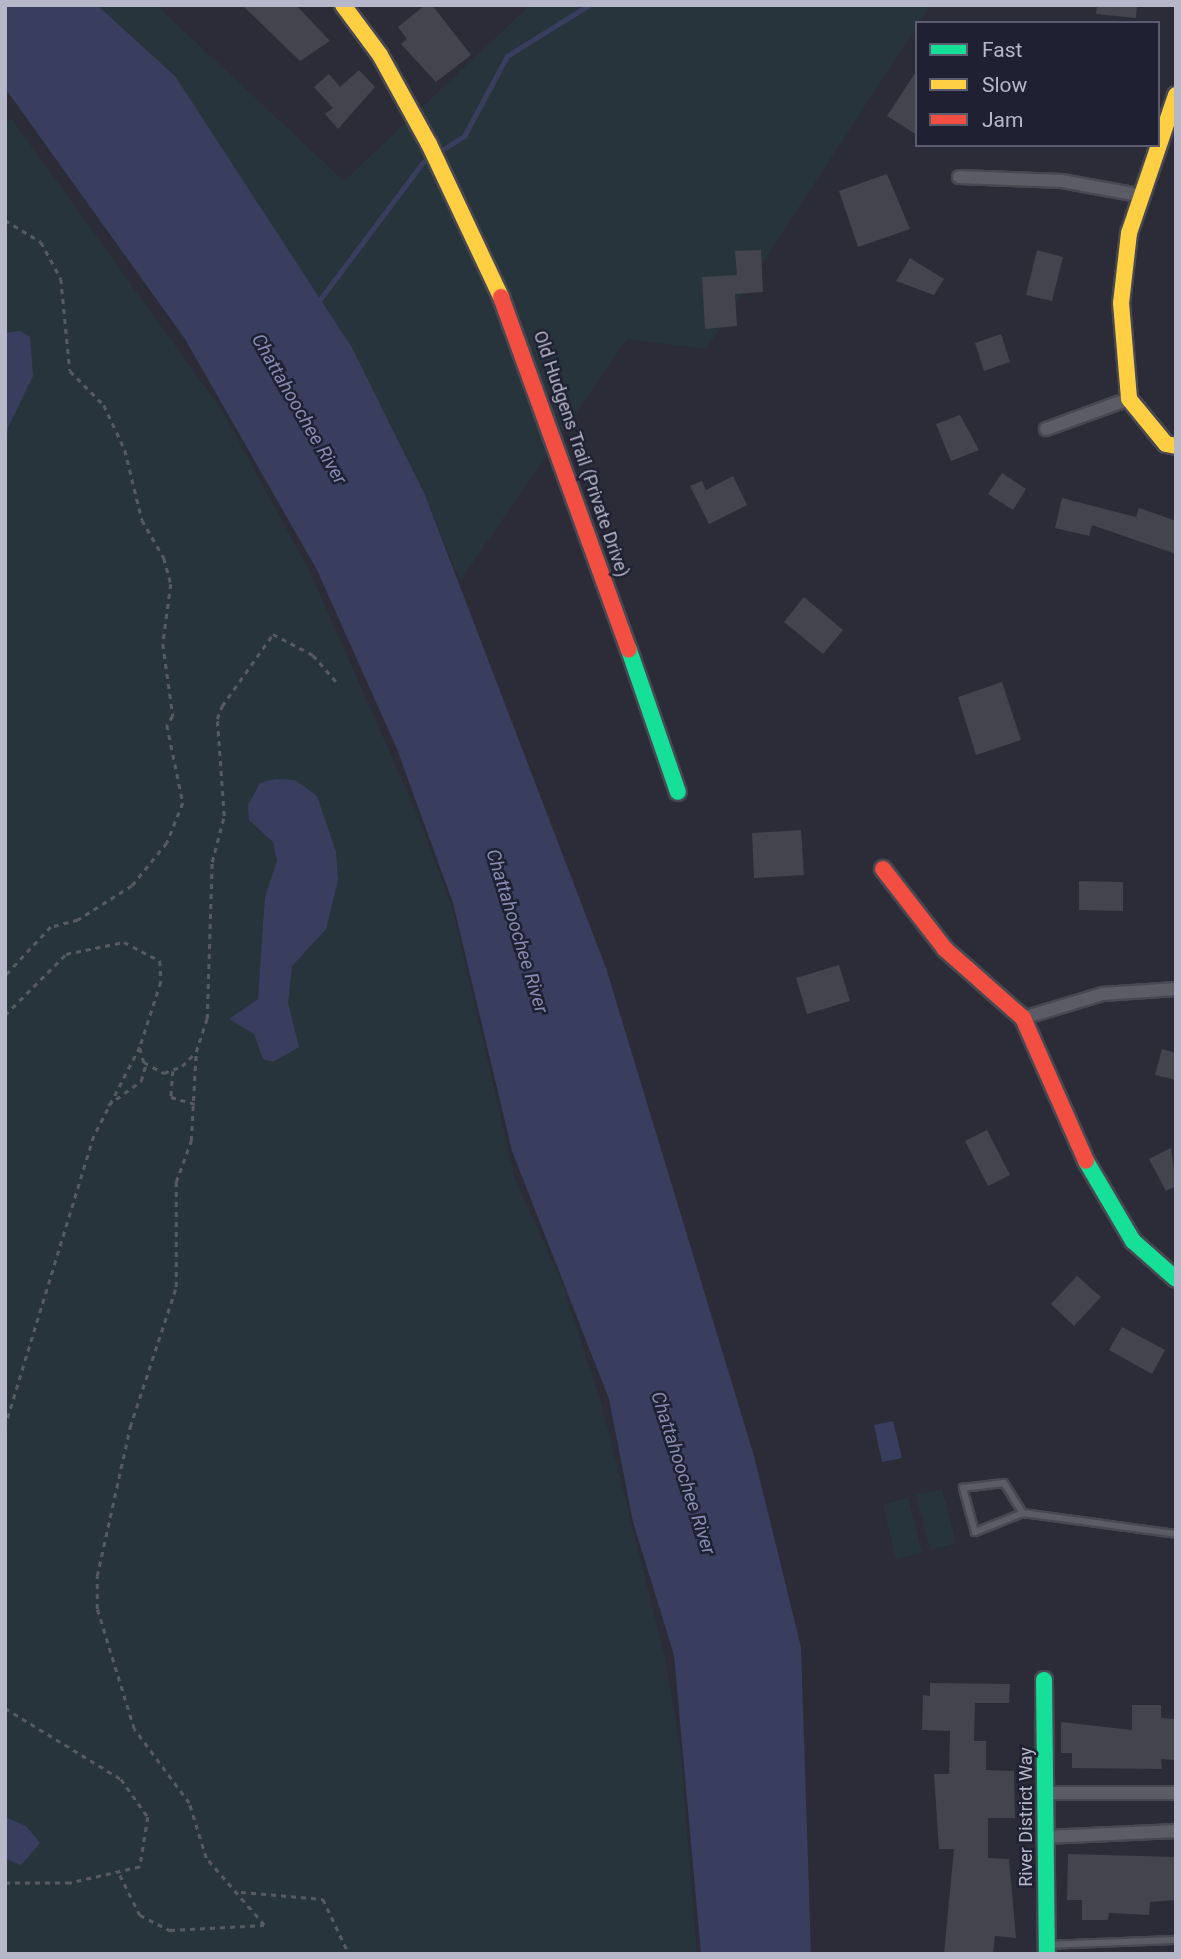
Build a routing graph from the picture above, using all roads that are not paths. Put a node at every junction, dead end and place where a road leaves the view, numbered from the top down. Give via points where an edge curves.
1 (343, 5) edge
2 (1176, 95) edge
3 (1160, 145) edge
4 (1159, 147) edge
5 (959, 177) dead end
6 (1144, 195) junction
7 (1129, 399) junction
8 (1046, 429) dead end
9 (1176, 446) edge
10 (678, 792) dead end
11 (883, 869) dead end
12 (1176, 989) edge
13 (1023, 1018) junction
14 (1176, 1279) edge
15 (1023, 1513) junction
16 (1176, 1534) edge
17 (1044, 1680) dead end
18 (1045, 1793) junction
19 (1176, 1793) edge
20 (1176, 1831) edge
21 (1045, 1837) junction
22 (1176, 1940) edge
23 (1047, 1949) edge

1 - 10 street, Old Hudgens Trail (Private Drive) via 428,141 518,332
2 - 3 street
4 - 6 street
5 - 6 street via 1062,181
6 - 7 street via 1129,233 1121,303
7 - 8 street
7 - 9 street via 1166,444
11 - 13 street via 945,949
12 - 13 street via 1103,994
13 - 14 street via 1086,1162 1133,1241
15 - 15 lane via 975,1532 963,1488 1004,1483
15 - 16 lane
17 - 18 street, River District Way
18 - 19 street
18 - 21 street, River District Way
20 - 21 street
21 - 23 street, River District Way
22 - 23 lane

